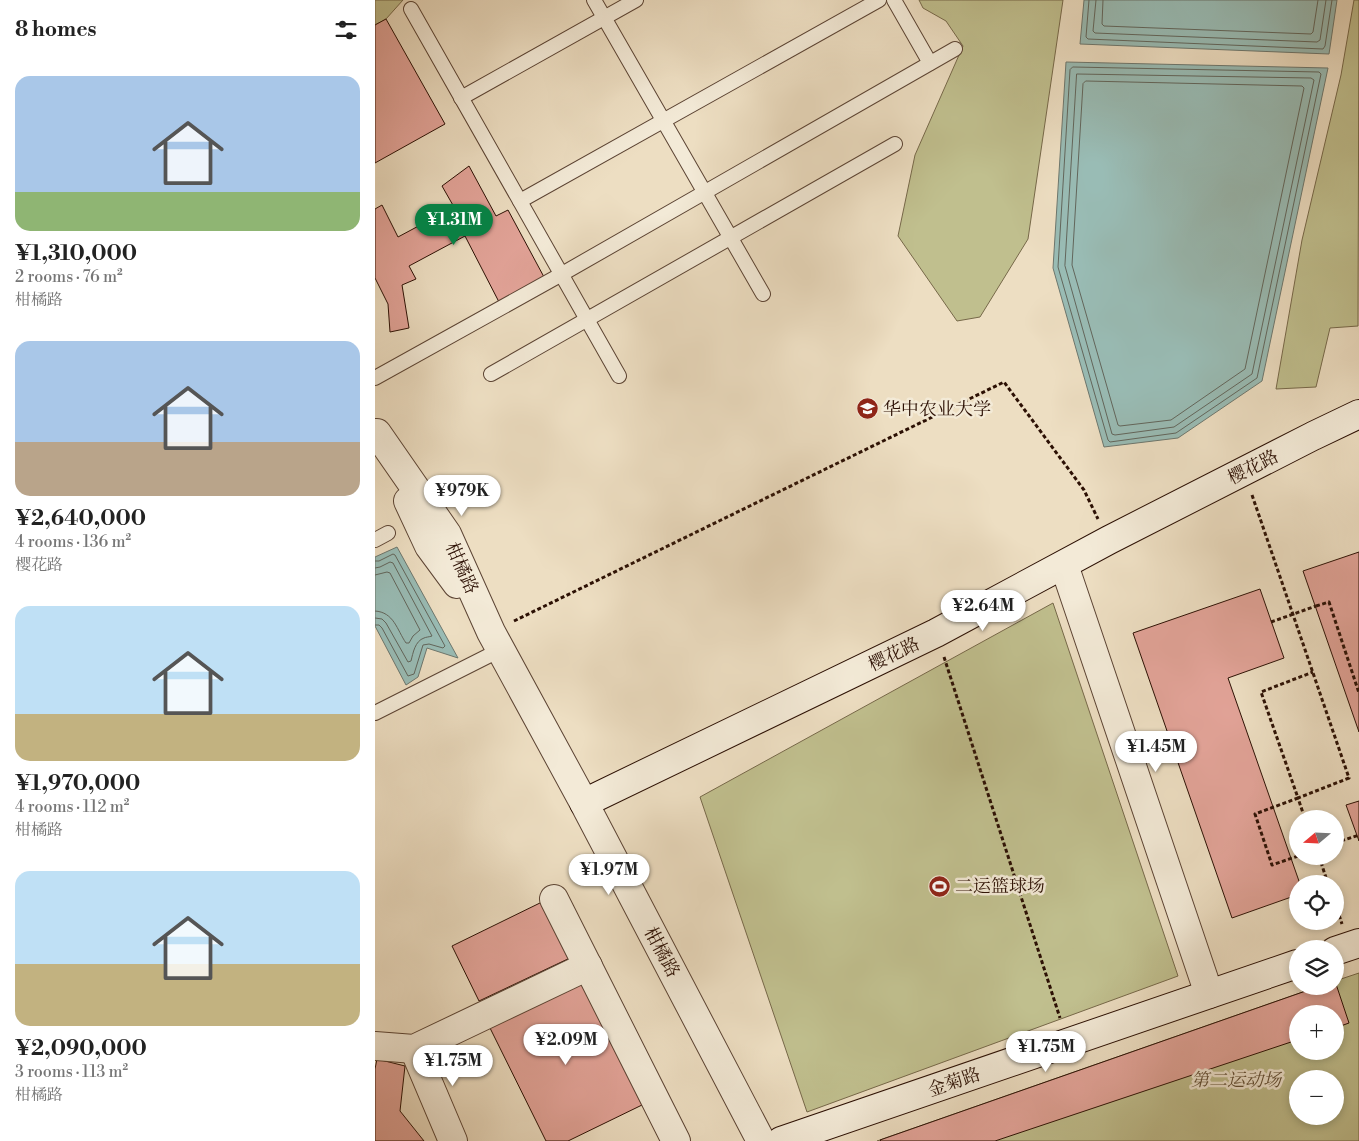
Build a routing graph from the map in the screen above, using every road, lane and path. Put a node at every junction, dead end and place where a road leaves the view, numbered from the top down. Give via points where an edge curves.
1 (594, 0) edge
2 (636, 0) edge
3 (879, 0) edge
4 (894, 0) edge
5 (411, 10) dead end
6 (604, 18) junction
7 (955, 49) dead end
8 (930, 63) junction
9 (461, 98) junction
10 (663, 120) junction
11 (895, 144) dead end
12 (704, 192) junction
13 (520, 201) junction
14 (730, 237) junction
15 (562, 274) junction
16 (763, 294) dead end
17 (587, 319) junction
18 (491, 374) dead end
19 (619, 376) dead end
20 (375, 378) edge
21 (1359, 414) edge
22 (376, 431) edge
23 (1244, 471) junction
24 (388, 533) dead end
25 (375, 540) edge
26 (1109, 540) junction
27 (1064, 565) junction
28 (1271, 622) dead end
29 (937, 633) junction
30 (495, 641) junction
31 (1313, 672) junction
32 (1359, 694) edge
33 (375, 713) edge
34 (1298, 798) junction
35 (584, 803) junction
36 (1302, 810) edge
37 (1358, 835) edge
38 (1344, 840) edge
39 (1289, 860) edge
40 (554, 899) dead end
41 (1359, 943) edge
42 (1344, 948) edge
43 (588, 966) junction
44 (1289, 967) edge
45 (1209, 994) junction
46 (1068, 1043) junction
47 (375, 1046) edge
48 (414, 1049) junction
49 (453, 1141) edge
50 (676, 1141) edge
51 (761, 1141) edge
52 (781, 1141) edge

1 - 6 lane
2 - 6 lane
3 - 10 lane
4 - 8 lane
5 - 9 lane
6 - 9 lane
6 - 10 lane
7 - 8 lane
8 - 12 lane
9 - 13 lane
10 - 12 lane
10 - 13 lane
11 - 14 lane
12 - 14 lane
12 - 15 lane
13 - 15 lane
14 - 16 lane
14 - 17 lane
15 - 17 lane
15 - 20 lane
17 - 18 lane
17 - 19 lane
21 - 23 street, 樱花路
22 - 30 street, 柑橘路 via 429,546
23 - 26 street, 樱花路
23 - 31 path
24 - 25 lane
26 - 27 street, 樱花路
26 - 30 path via 1084,490 1004,382
27 - 29 street, 樱花路
27 - 45 street
28 - 32 path, bridge via 1329,602
29 - 35 street, 樱花路
29 - 46 path
30 - 33 lane
30 - 35 street, 柑橘路
31 - 34 path via 1349,778
31 - 34 path via 1261,692
34 - 36 path
34 - 39 path via 1255,814 1272,865
35 - 51 street, 柑橘路
37 - 38 path
40 - 43 street
41 - 42 street
43 - 48 street
43 - 50 street
44 - 45 street, 金菊路
45 - 46 street, 金菊路
46 - 52 street, 金菊路
47 - 48 street
48 - 49 street

